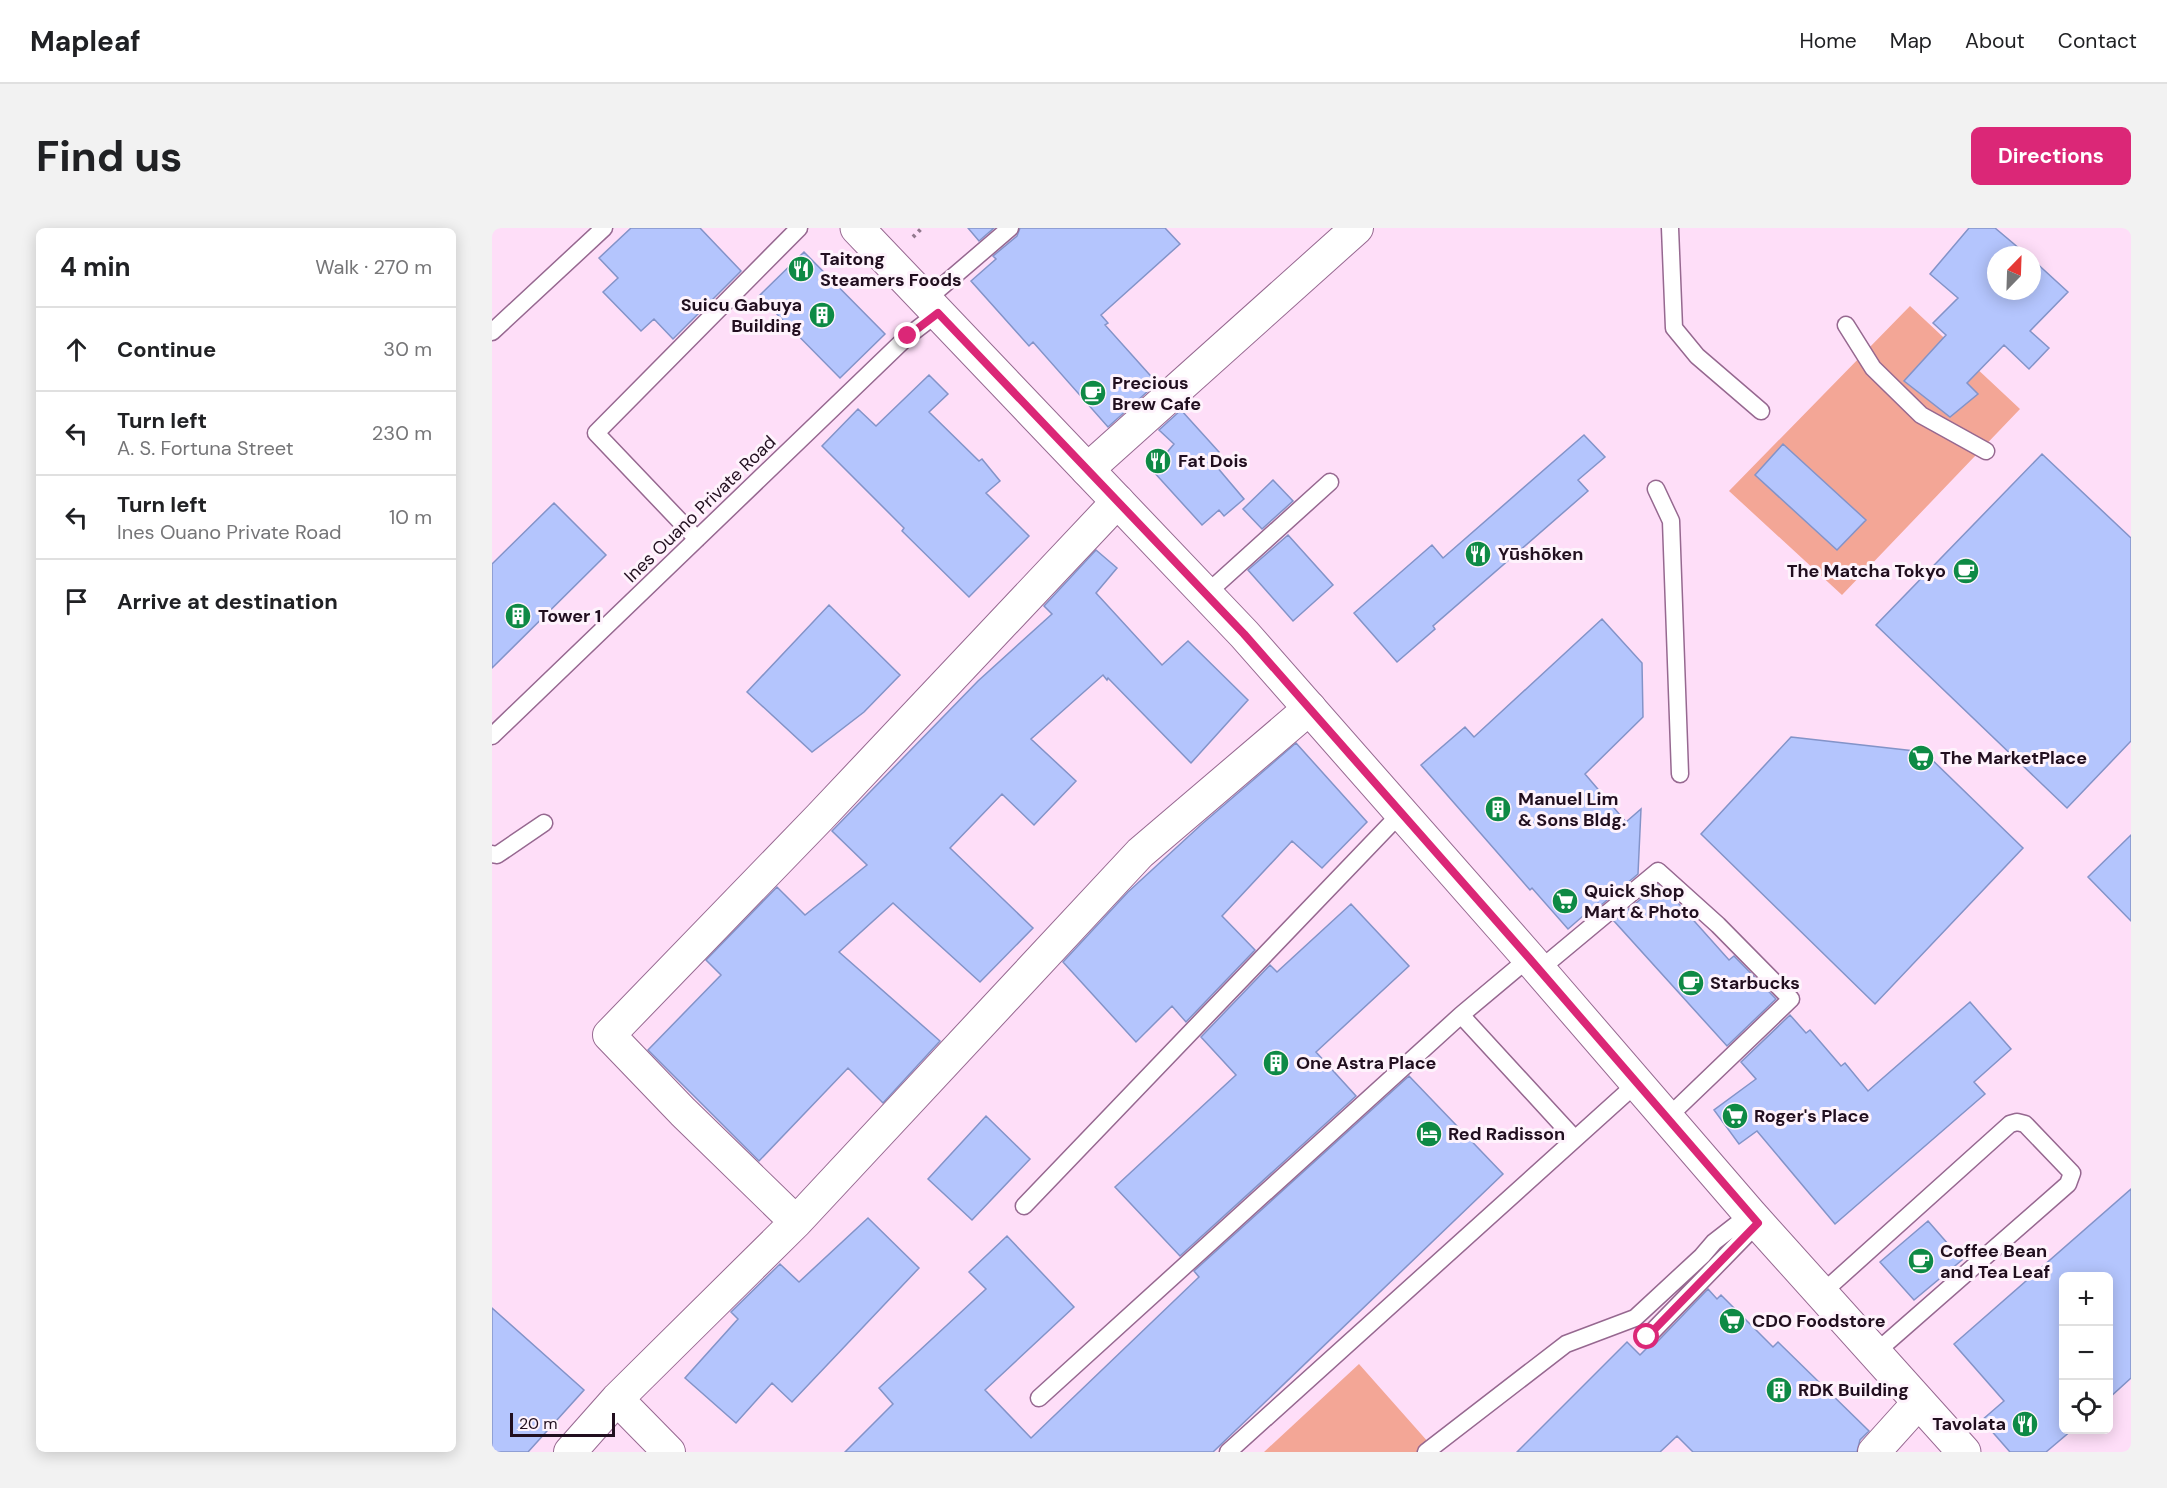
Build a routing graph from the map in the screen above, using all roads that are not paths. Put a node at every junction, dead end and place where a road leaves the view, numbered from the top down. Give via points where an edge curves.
1 (604, 228) edge
2 (799, 228) edge
3 (857, 228) edge
4 (1010, 228) edge
5 (1357, 228) edge
6 (1670, 228) edge
7 (932, 307) junction
8 (1846, 326) dead end
9 (492, 332) edge
10 (1761, 411) dead end
11 (1986, 451) dead end
12 (1088, 470) junction
13 (1330, 482) dead end
14 (1656, 489) dead end
15 (1118, 501) junction
16 (698, 539) junction
17 (1206, 594) junction
18 (1310, 708) junction
19 (492, 736) edge
20 (1680, 774) dead end
21 (1401, 813) junction
22 (544, 823) dead end
23 (492, 854) edge
24 (1534, 964) junction
25 (1461, 1015) junction
26 (1636, 1084) junction
27 (1668, 1117) junction
28 (1575, 1139) junction
29 (1024, 1206) dead end
30 (1754, 1218) junction
31 (796, 1222) junction
32 (1822, 1293) junction
33 (1647, 1337) dead end
34 (1875, 1353) junction
35 (1039, 1398) dead end
36 (617, 1399) junction
37 (1919, 1402) junction
38 (570, 1452) edge
39 (669, 1452) edge
40 (1228, 1452) edge
41 (1426, 1452) edge
42 (1874, 1452) edge
43 (1964, 1452) edge

1 - 9 lane
2 - 16 lane via 596,433
3 - 7 main road
4 - 7 lane, Ines Ouano Private Road
5 - 12 street
6 - 10 lane via 1674,328 1697,356
7 - 12 main road
7 - 16 lane, Ines Ouano Private Road via 908,336
8 - 11 lane via 1872,368 1921,415
12 - 15 main road
13 - 17 lane
14 - 20 lane via 1671,521
15 - 17 main road
15 - 31 street via 609,1035
16 - 19 lane, Ines Ouano Private Road
17 - 18 main road
18 - 21 main road
18 - 31 street via 1140,853
21 - 24 main road
21 - 29 lane
22 - 23 lane via 497,855
24 - 25 lane
24 - 26 main road
24 - 27 lane via 1658,871 1791,999
25 - 28 lane
25 - 35 lane
26 - 27 main road
26 - 28 lane
27 - 30 main road
28 - 40 lane
30 - 32 main road
30 - 33 lane
30 - 41 lane via 1714,1242 1635,1318 1566,1344
31 - 36 street
32 - 34 main road
32 - 34 lane via 2010,1124 2025,1124 2072,1173 2068,1184
34 - 37 main road
36 - 38 street
36 - 39 street
37 - 42 street
37 - 43 main road

